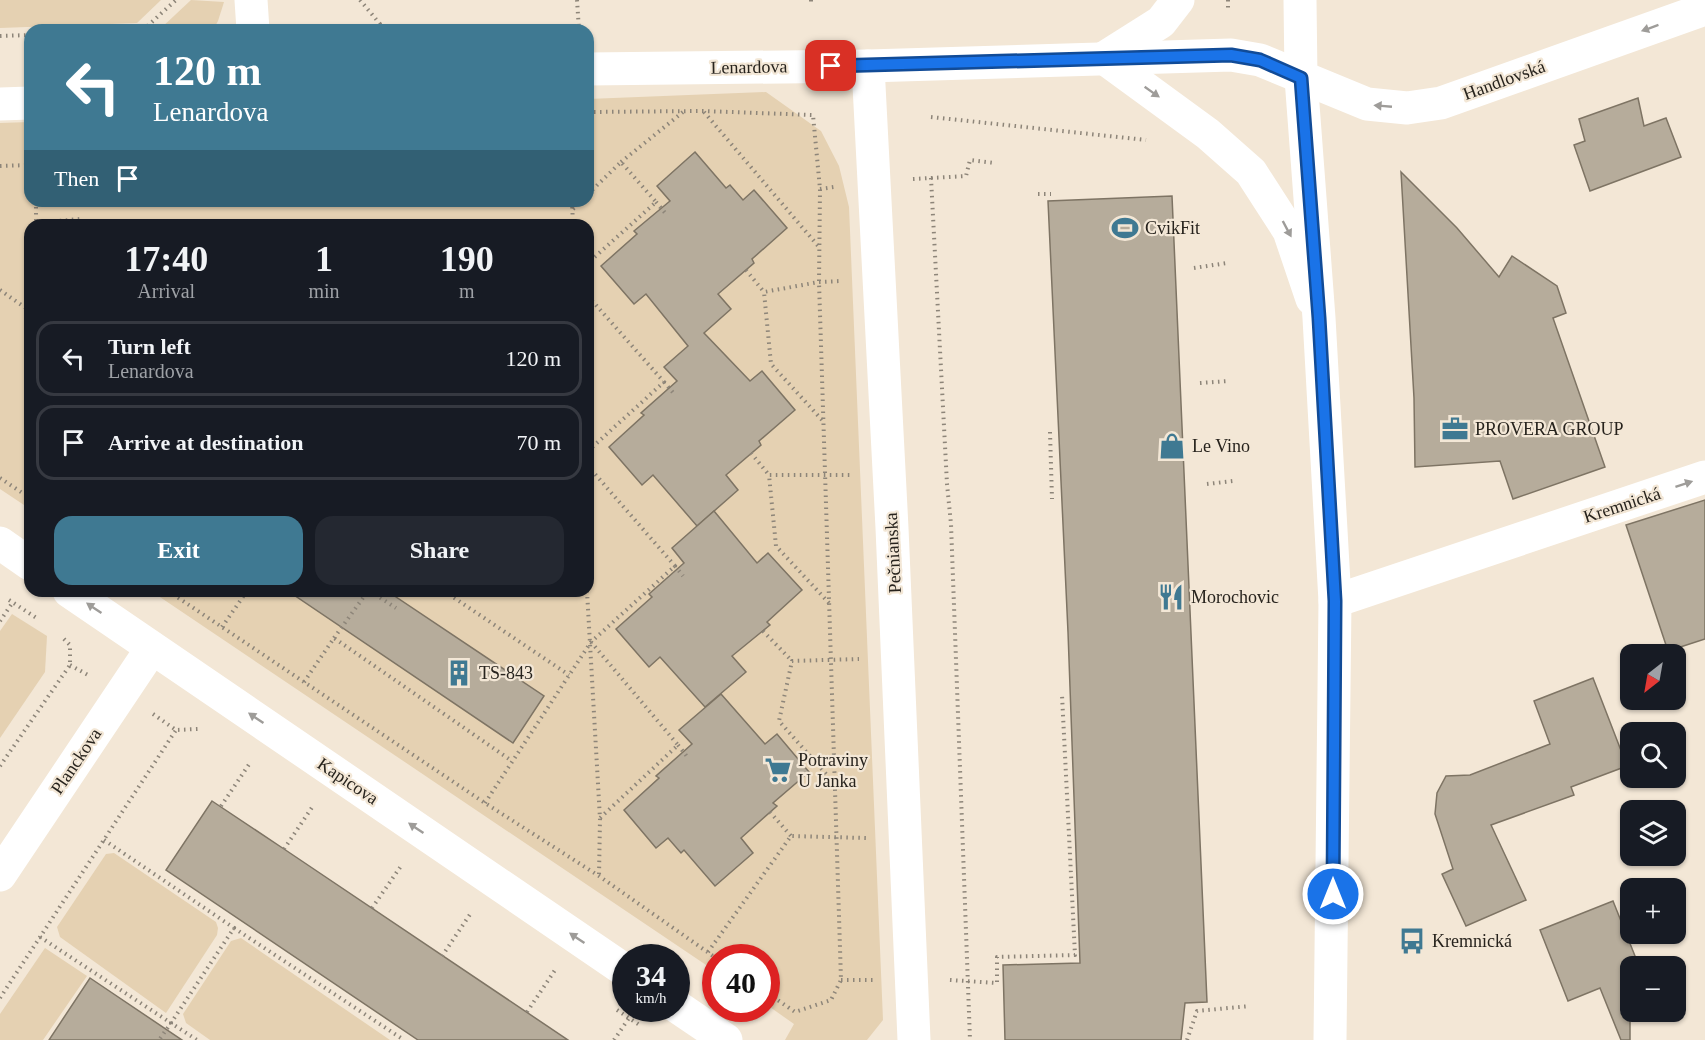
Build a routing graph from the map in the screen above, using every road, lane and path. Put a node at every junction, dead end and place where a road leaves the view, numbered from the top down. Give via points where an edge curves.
1 (176, 0) edge
2 (251, 0) edge
3 (360, 0) edge
4 (577, 0) edge
5 (1178, 0) edge
6 (1228, 0) edge
7 (1300, 0) edge
8 (1228, 8) dead end
9 (1705, 9) edge
10 (150, 24) edge
11 (253, 24) edge
12 (380, 24) edge
13 (579, 24) edge
14 (24, 35) edge
15 (0, 36) edge
16 (1104, 58) junction
17 (868, 66) junction
18 (594, 69) edge
19 (1301, 78) junction
20 (24, 103) edge
21 (0, 104) edge
22 (684, 111) junction
23 (703, 111) junction
24 (594, 112) edge
25 (931, 117) dead end
26 (1156, 141) dead end
27 (621, 162) junction
28 (995, 163) dead end
29 (24, 165) edge
30 (0, 166) edge
31 (931, 178) junction
32 (874, 181) junction
33 (594, 188) edge
34 (820, 189) junction
35 (1038, 194) dead end
36 (1051, 194) dead end
37 (656, 202) junction
38 (573, 209) edge
39 (666, 214) dead end
40 (573, 219) edge
41 (819, 247) junction
42 (594, 258) edge
43 (1227, 263) dead end
44 (1194, 268) dead end
45 (746, 270) dead end
46 (879, 278) junction
47 (819, 282) junction
48 (0, 290) edge
49 (764, 292) junction
50 (594, 304) edge
51 (24, 307) edge
52 (1319, 318) junction
53 (1229, 381) dead end
54 (664, 382) junction
55 (1200, 383) dead end
56 (675, 395) dead end
57 (823, 421) junction
58 (1050, 432) dead end
59 (594, 446) edge
60 (751, 453) dead end
61 (594, 473) edge
62 (769, 475) junction
63 (824, 475) junction
64 (889, 475) junction
65 (1705, 477) edge
66 (0, 478) edge
67 (1233, 481) dead end
68 (1207, 484) dead end
69 (24, 494) edge
70 (1052, 499) dead end
71 (0, 543) edge
72 (24, 560) edge
73 (675, 566) junction
74 (683, 576) dead end
75 (78, 597) edge
76 (177, 597) edge
77 (243, 597) edge
78 (365, 597) edge
79 (379, 597) edge
80 (453, 597) edge
81 (587, 597) edge
82 (6, 598) dead end
83 (1335, 601) junction
84 (13, 602) junction
85 (829, 604) junction
86 (396, 608) dead end
87 (0, 621) edge
88 (42, 621) dead end
89 (222, 627) junction
90 (763, 631) dead end
91 (58, 634) dead end
92 (334, 638) junction
93 (591, 642) junction
94 (152, 648) junction
95 (831, 658) junction
96 (897, 660) junction
97 (792, 661) junction
98 (569, 675) junction
99 (304, 682) junction
100 (1062, 695) dead end
101 (176, 730) dead end
102 (678, 745) junction
103 (689, 759) dead end
104 (512, 761) junction
105 (250, 762) dead end
106 (0, 766) edge
107 (835, 783) junction
108 (485, 803) junction
109 (313, 805) dead end
110 (221, 806) dead end
111 (770, 812) dead end
112 (600, 819) junction
113 (790, 836) junction
114 (836, 836) junction
115 (104, 840) junction
116 (904, 840) junction
117 (284, 849) dead end
118 (401, 865) dead end
119 (0, 875) edge
120 (599, 876) junction
121 (372, 908) dead end
122 (472, 913) dead end
123 (234, 928) junction
124 (40, 937) junction
125 (714, 944) edge
126 (702, 948) edge
127 (442, 956) dead end
128 (612, 961) edge
129 (556, 969) dead end
130 (968, 980) junction
131 (0, 998) edge
132 (780, 1002) edge
133 (1250, 1006) dead end
134 (527, 1012) dead end
135 (690, 1016) edge
136 (626, 1022) edge
137 (171, 1023) junction
138 (159, 1040) edge
139 (197, 1040) edge
140 (404, 1040) edge
141 (615, 1040) edge
142 (726, 1040) edge
143 (914, 1040) edge
144 (970, 1040) edge
145 (1187, 1040) edge
146 (1330, 1040) edge

1 - 10 path
2 - 11 street
3 - 12 path
4 - 13 path
5 - 16 street via 1161,22
6 - 8 path
7 - 19 street
9 -> 19 street, Handlovská via 1440,103 1407,108 1366,105
14 - 15 path
16 - 17 street, Lenardova
16 - 19 street, Lenardova via 1231,55 1260,60
16 -> 52 street via 1208,134 1251,172 1289,231
17 - 18 street, Lenardova
17 - 32 street, Pečnianska
19 - 52 street
20 - 21 street
22 - 23 path
22 - 24 path
22 - 27 path
23 - 34 path via 813,115
23 - 41 path
25 - 26 path
27 - 33 path
27 - 37 path
28 - 31 path via 970,159 966,176
29 - 30 path
31 - 32 path
31 - 130 path via 951,524
32 - 34 path
32 - 46 street, Pečnianska
34 - 41 path
35 - 36 path
37 - 39 path
37 - 42 path
38 - 40 path
41 - 47 path
43 - 44 path
45 - 49 path
46 - 47 path
46 - 64 street, Pečnianska
47 - 49 path
47 - 57 path
48 - 51 path
49 - 57 path via 771,364
50 - 54 path
52 - 83 street
53 - 55 path
54 - 56 path
54 - 59 path
57 - 63 path
58 - 70 path
60 - 62 path
61 - 73 path
62 - 63 path
62 - 85 path via 776,546
63 - 64 path
63 - 85 path
64 - 96 street, Pečnianska
83 -> 65 street, Kremnická
66 - 69 path
67 - 68 path
71 - 72 street
73 - 74 path
73 - 93 path
94 -> 75 street, Kapicova
76 - 89 path
77 - 89 path
78 - 92 path
79 - 86 path
80 - 98 path
81 - 93 path
82 - 84 path
83 - 146 street
84 - 87 path
84 - 88 path
85 - 95 path
89 - 99 path
90 - 97 path
91 - 106 path via 70,645 70,665
92 - 99 path
92 - 104 path
93 - 98 path
93 - 102 path
93 - 112 path
94 - 119 street, Planckova
128 -> 94 street, Kapicova
95 - 96 path
95 - 97 path
95 - 107 path
96 - 116 street, Pečnianska
97 - 107 path via 779,721
98 - 104 path
99 - 108 path
100 - 130 path via 1075,955 997,957 998,983
101 - 115 path
102 - 103 path
102 - 112 path
104 - 108 path
105 - 110 path
107 - 114 path
108 - 120 path
109 - 117 path
111 - 113 path
112 - 120 path
113 - 114 path
113 - 125 path
114 - 116 path
114 - 132 path via 841,980 831,1000 795,1012
115 - 123 path
115 - 124 path
116 - 143 street, Pečnianska
118 - 121 path
120 - 126 path
122 - 127 path
123 - 137 path
123 - 140 path
124 - 131 path
124 - 137 path
129 - 134 path
130 - 144 path
133 - 145 path via 1197,1011
135 - 142 street
136 - 141 path
137 - 138 path
137 - 139 path

